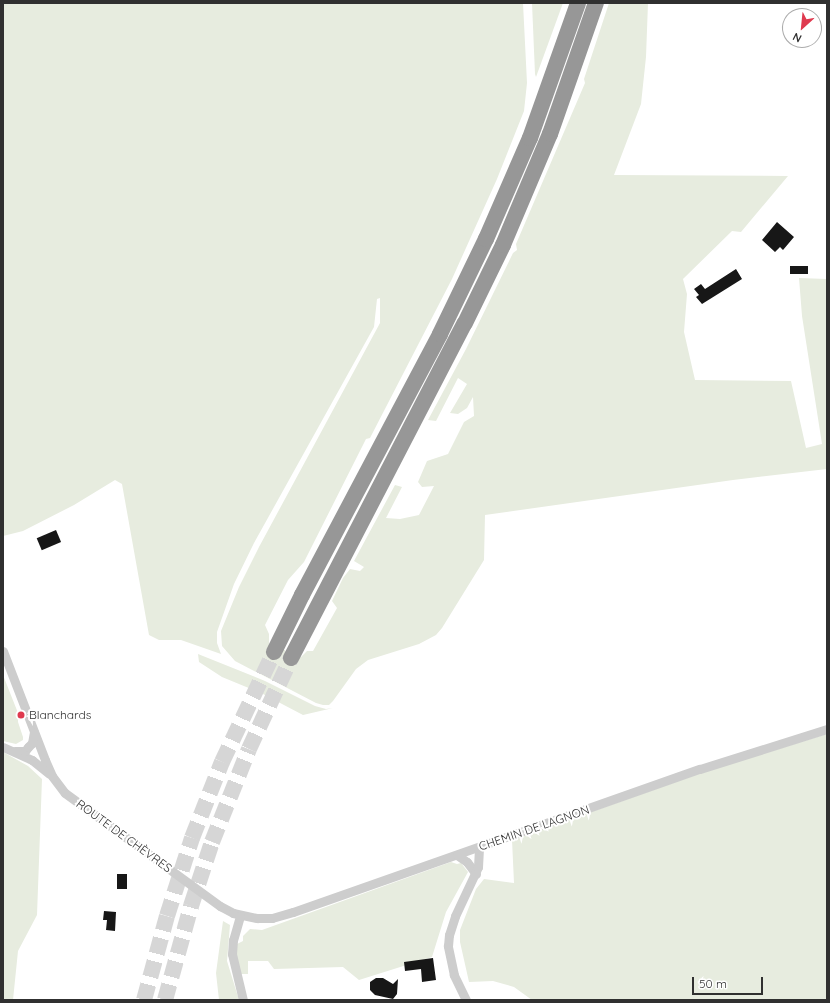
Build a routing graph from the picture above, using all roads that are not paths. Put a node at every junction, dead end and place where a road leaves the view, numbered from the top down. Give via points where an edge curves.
1 (578, 3) edge
2 (596, 3) edge
3 (3, 651) edge
4 (274, 652) tunnel mouth
5 (290, 658) tunnel mouth
6 (827, 729) edge
7 (34, 732) junction
8 (7, 748) edge
9 (52, 776) junction
10 (479, 847) junction
11 (457, 855) junction
12 (476, 874) junction
13 (240, 916) junction
14 (243, 1000) edge
15 (466, 1000) edge

1 - 4 highway via 530,138 486,239 440,334
2 - 5 highway via 550,134 503,245
3 - 7 street, ROUTE DE CHÈVRES
6 - 10 street, CHEMIN DE LAGNON via 700,769
7 - 8 street via 32,743 25,751
7 - 9 street, ROUTE DE CHÈVRES
8 - 9 street via 32,760
9 - 13 street, ROUTE DE CHÈVRES via 73,800 220,906
10 - 11 street, CHEMIN DE LAGNON
10 - 12 street
11 - 12 street via 467,862
11 - 13 street, CHEMIN DE LAGNON via 280,916
12 - 15 street via 455,916 448,946 454,975
13 - 14 street via 232,954

